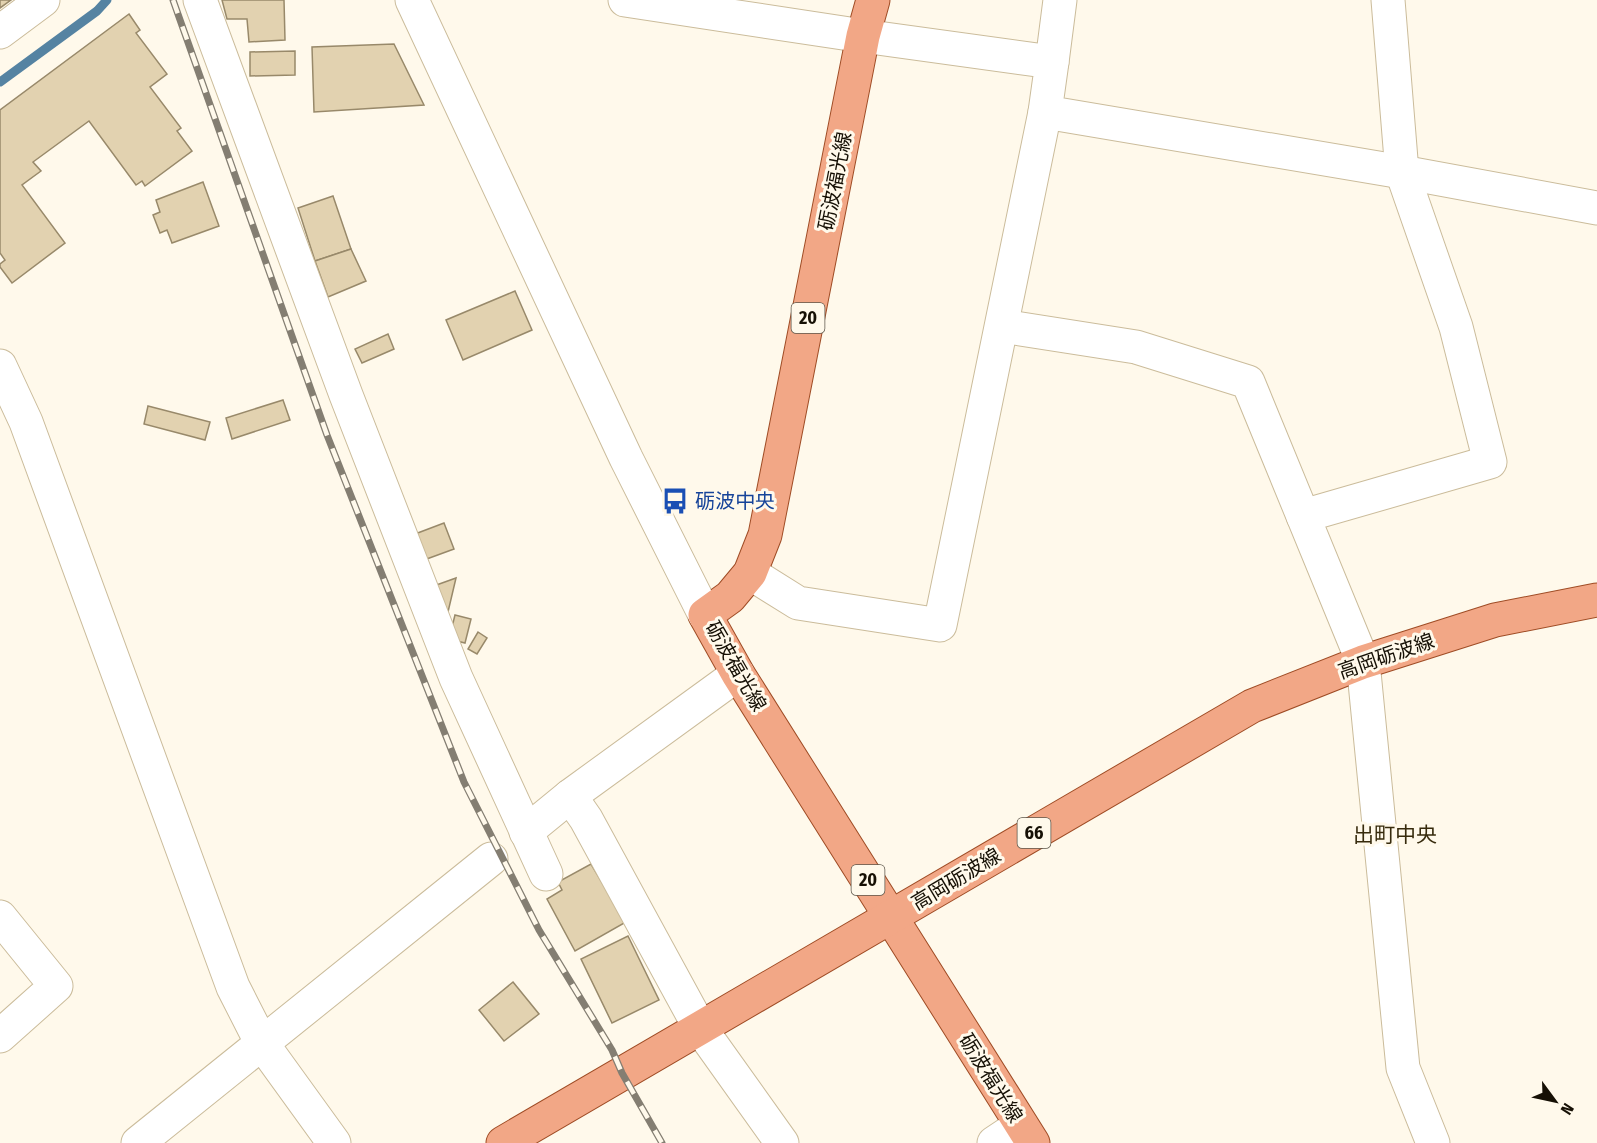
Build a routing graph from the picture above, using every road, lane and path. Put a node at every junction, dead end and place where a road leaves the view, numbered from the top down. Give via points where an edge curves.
1 (43, 0) edge
2 (200, 0) edge
3 (412, 0) edge
4 (625, 0) edge
5 (873, 0) edge
6 (1060, 0) edge
7 (1388, 0) edge
8 (0, 32) edge
9 (863, 36) junction
10 (1052, 62) junction
11 (1045, 112) junction
12 (1402, 172) junction
13 (1597, 208) edge
14 (1002, 326) junction
15 (0, 366) edge
16 (13, 423) edge
17 (1304, 516) junction
18 (750, 573) junction
19 (1597, 600) edge
20 (705, 615) junction
21 (1363, 662) junction
22 (738, 674) junction
23 (570, 796) junction
24 (526, 832) junction
25 (491, 859) dead end
26 (546, 874) dead end
27 (0, 917) edge
28 (891, 918) junction
29 (700, 1028) junction
30 (0, 1036) edge
31 (261, 1042) junction
32 (1027, 1134) edge
33 (138, 1143) edge
34 (334, 1143) edge
35 (503, 1143) edge
36 (782, 1143) edge
37 (994, 1143) edge
38 (1433, 1143) edge

1 - 8 street
2 - 24 street via 456,678
3 - 20 street via 621,447
4 - 9 street
5 - 9 main road, 砺波福光線 / 20
6 - 10 street
7 - 12 street
9 - 10 street
9 - 18 main road, 砺波福光線 / 20 via 765,535
10 - 11 street
11 - 12 street
11 - 14 street
12 - 13 street
12 - 17 street via 1456,327 1490,462
14 - 17 street via 1136,347 1248,382
14 - 18 street via 939,625 798,603
15 - 16 street
16 - 31 street via 233,987
17 - 21 street
18 - 20 main road, 砺波福光線 / 20 via 729,597
19 - 21 main road, 高岡砺波線 / 66 via 1495,620
20 - 22 main road, 砺波福光線 / 20
21 - 28 main road, 高岡砺波線 / 66 via 1252,706
21 - 38 street via 1403,1068
22 - 23 street
22 - 28 main road, 砺波福光線 / 20
23 - 24 street
23 - 29 street
24 - 26 street
25 - 31 street
27 - 30 street via 56,986
28 - 29 main road, 高岡砺波線 / 66
28 - 32 main road, 砺波福光線 / 20
29 - 35 main road, 高岡砺波線 / 66
29 - 36 street
31 - 33 street
31 - 34 street
32 - 37 street

